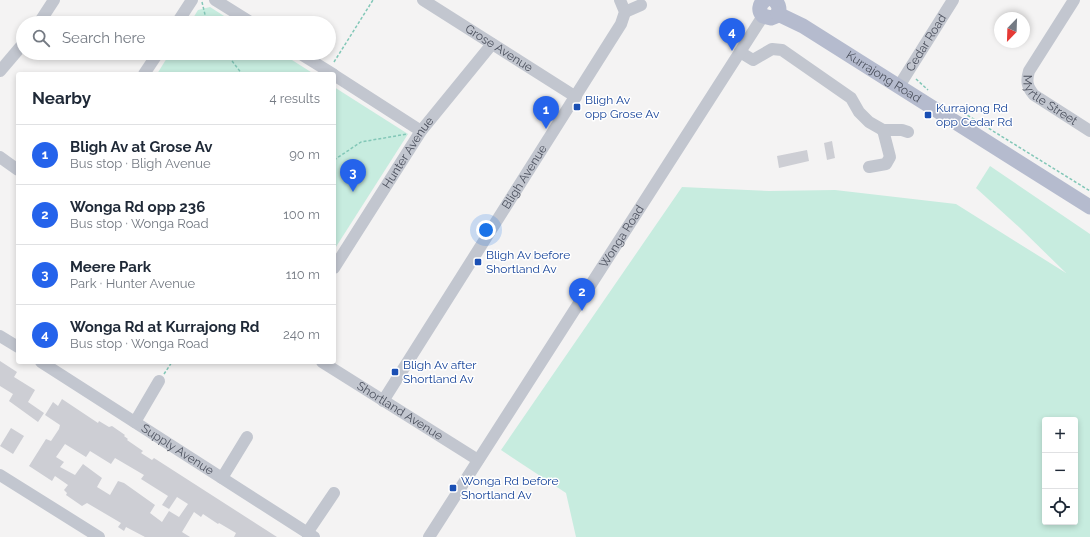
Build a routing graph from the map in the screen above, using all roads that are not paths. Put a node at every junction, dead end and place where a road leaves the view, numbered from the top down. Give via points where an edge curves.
1 (54, 0) edge
2 (192, 0) edge
3 (215, 0) edge
4 (423, 0) edge
5 (620, 0) edge
6 (953, 0) edge
7 (1074, 0) edge
8 (641, 5) dead end
9 (767, 5) edge
10 (625, 12) junction
11 (44, 16) edge
12 (182, 16) edge
13 (241, 16) edge
14 (492, 44) junction
15 (16, 52) edge
16 (740, 52) junction
17 (153, 60) edge
18 (312, 60) edge
19 (0, 71) edge
20 (333, 71) edge
21 (145, 72) edge
22 (336, 73) edge
23 (899, 86) junction
24 (576, 97) junction
25 (883, 130) junction
26 (421, 131) junction
27 (1090, 131) edge
28 (908, 132) dead end
29 (0, 157) edge
30 (869, 167) dead end
31 (16, 169) edge
32 (1090, 207) edge
33 (336, 265) edge
34 (0, 336) edge
35 (16, 346) edge
36 (48, 364) edge
37 (325, 364) edge
38 (160, 382) road end
39 (383, 401) junction
40 (135, 422) junction
41 (247, 437) dead end
42 (478, 460) junction
43 (0, 475) edge
44 (222, 478) junction
45 (334, 493) dead end
46 (311, 535) edge
47 (99, 537) edge
48 (429, 537) edge

1 - 11 street
2 - 12 street
3 - 13 street
4 - 14 street, Grose Avenue
5 - 10 street
6 - 23 street, Cedar Road
7 - 27 street, Myrtle Street via 1029,71 1026,81 1034,95
8 - 10 street
9 - 16 street, Wonga Road
9 - 23 main road, Kurrajong Road
10 - 24 street, Bligh Avenue via 621,24
14 - 24 street, Grose Avenue
14 - 26 street, Hunter Avenue
15 - 19 street
16 - 25 street via 753,60 772,49 782,50 851,98 862,116
16 - 42 street, Wonga Road
17 - 21 street
18 - 20 street
22 - 26 street
23 - 32 main road, Kurrajong Road
24 - 39 street, Bligh Avenue
25 - 28 street
25 - 30 street via 890,157 886,164
26 - 33 street, Hunter Avenue
29 - 31 street
34 - 35 street
36 - 40 street, Supply Avenue
37 - 39 street, Shortland Avenue
38 - 40 street
39 - 42 street, Shortland Avenue
40 - 44 street, Supply Avenue
41 - 44 street
42 - 48 street, Wonga Road
43 - 47 street
44 - 46 street, Supply Avenue
45 - 46 street

